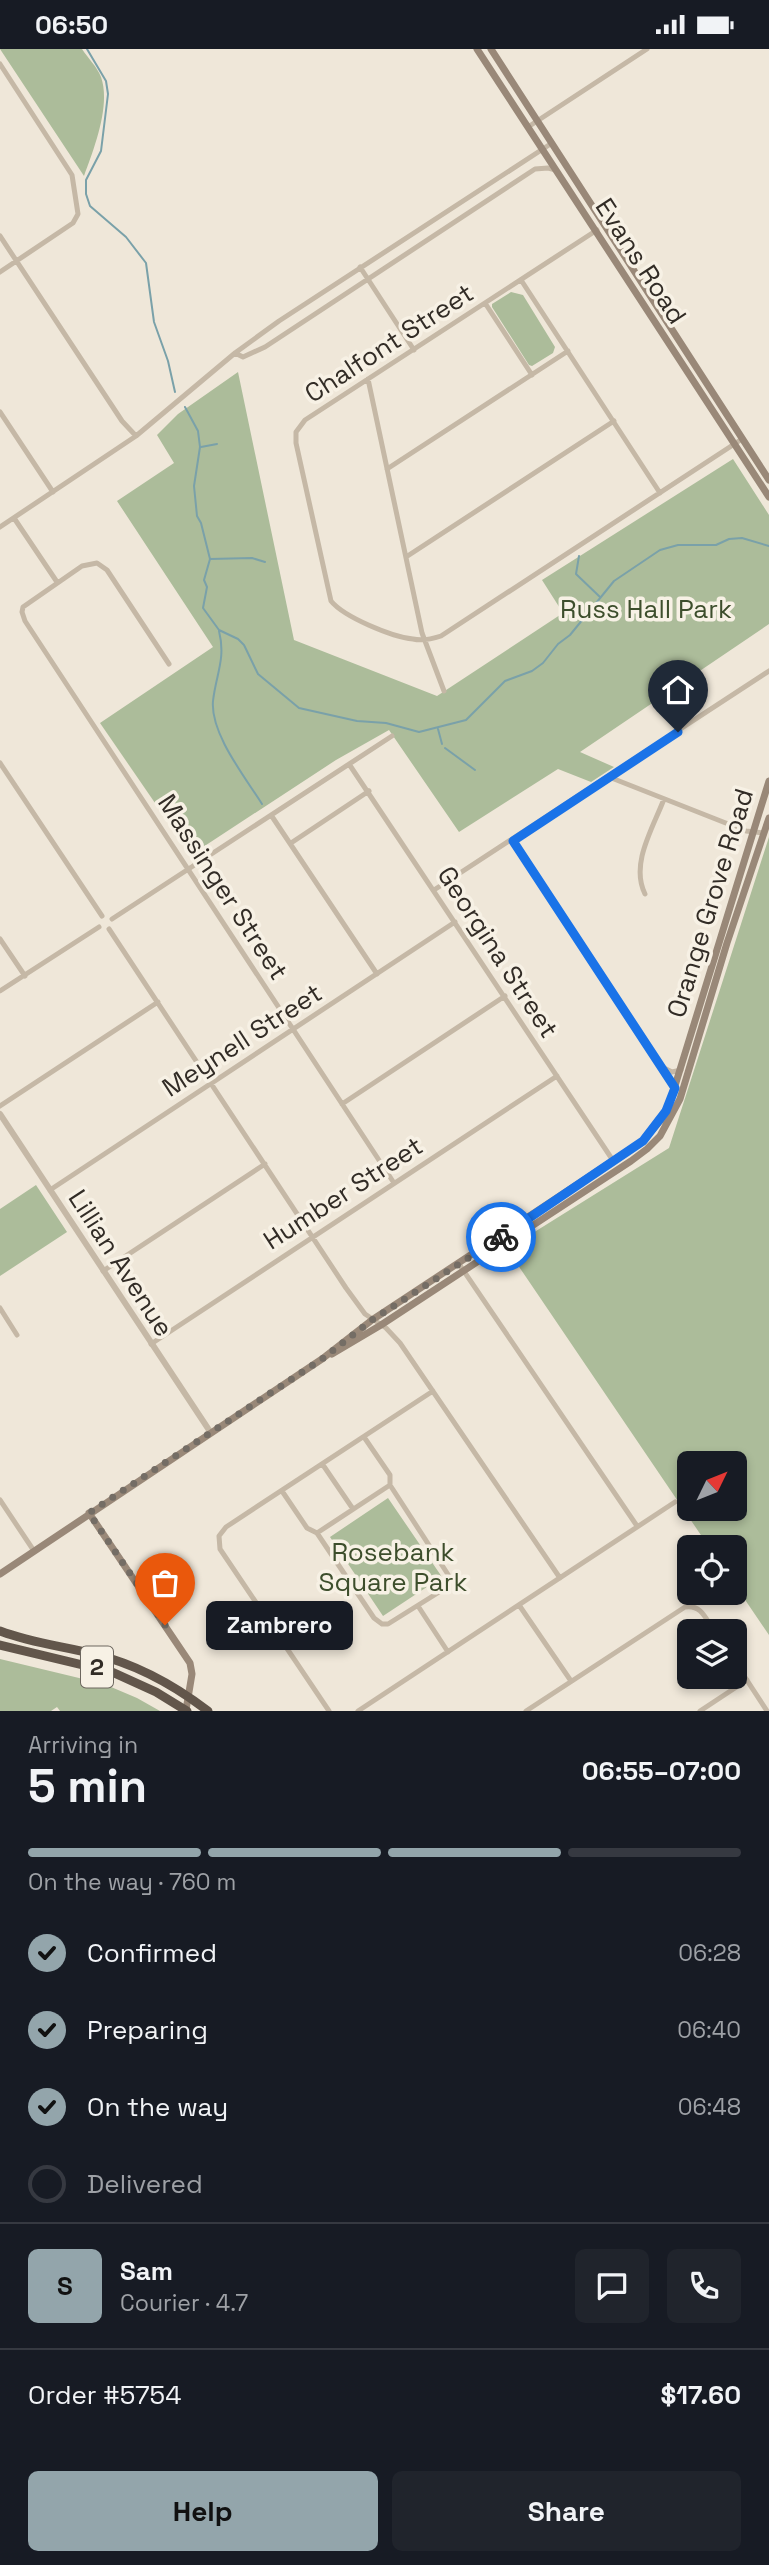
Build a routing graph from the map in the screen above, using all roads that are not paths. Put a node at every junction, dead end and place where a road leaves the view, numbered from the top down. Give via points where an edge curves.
1 (477, 49) edge
2 (491, 49) edge
3 (647, 49) edge
4 (0, 64) edge
5 (538, 120) junction
6 (528, 127) junction
7 (552, 143) junction
8 (542, 150) junction
9 (556, 171) junction
10 (597, 230) junction
11 (0, 236) edge
12 (16, 261) junction
13 (360, 267) junction
14 (0, 272) edge
15 (368, 279) junction
16 (521, 280) junction
17 (485, 303) junction
18 (414, 349) junction
19 (568, 351) junction
20 (235, 353) junction
21 (532, 375) junction
22 (368, 379) junction
23 (0, 412) edge
24 (614, 421) junction
25 (136, 436) junction
26 (742, 439) junction
27 (735, 444) junction
28 (387, 469) junction
29 (769, 480) edge
30 (53, 492) junction
31 (660, 493) junction
32 (769, 497) edge
33 (14, 518) junction
34 (0, 527) edge
35 (406, 557) junction
36 (57, 582) junction
37 (424, 640) junction
38 (169, 664) dead end
39 (769, 671) edge
40 (444, 691) dead end
41 (392, 736) dead end
42 (0, 763) edge
43 (349, 764) junction
44 (609, 777) junction
45 (769, 781) edge
46 (369, 791) junction
47 (664, 799) junction
48 (271, 815) junction
49 (769, 818) edge
50 (752, 833) junction
51 (764, 833) junction
52 (513, 841) junction
53 (291, 843) junction
54 (188, 869) junction
55 (434, 890) junction
56 (645, 894) dead end
57 (102, 916) junction
58 (112, 919) junction
59 (456, 922) junction
60 (99, 927) junction
61 (110, 929) junction
62 (0, 939) edge
63 (377, 974) junction
64 (24, 976) junction
65 (0, 991) edge
66 (505, 996) junction
67 (158, 1002) junction
68 (292, 1030) junction
69 (662, 1067) junction
70 (681, 1070) junction
71 (557, 1076) junction
72 (212, 1083) junction
73 (675, 1088) junction
74 (342, 1104) junction
75 (0, 1106) edge
76 (0, 1114) edge
77 (614, 1162) junction
78 (265, 1164) junction
79 (394, 1183) junction
80 (50, 1190) junction
81 (313, 1236) junction
82 (461, 1267) junction
83 (103, 1271) junction
84 (0, 1308) edge
85 (372, 1320) junction
86 (381, 1325) junction
87 (18, 1335) dead end
88 (152, 1344) junction
89 (322, 1359) junction
90 (433, 1391) junction
91 (211, 1433) junction
92 (364, 1437) junction
93 (323, 1465) junction
94 (390, 1485) junction
95 (282, 1490) junction
96 (0, 1500) edge
97 (675, 1502) dead end
98 (353, 1509) junction
99 (89, 1513) junction
100 (638, 1526) junction
101 (317, 1533) junction
102 (34, 1551) junction
103 (0, 1574) edge
104 (560, 1578) junction
105 (519, 1605) junction
106 (418, 1606) junction
107 (706, 1619) edge
108 (0, 1631) edge
109 (0, 1645) edge
110 (448, 1652) junction
111 (747, 1680) edge
112 (571, 1681) junction
113 (733, 1689) edge
114 (187, 1695) junction
115 (186, 1711) edge
116 (208, 1711) edge
117 (328, 1711) edge
118 (358, 1711) edge
119 (526, 1711) edge
120 (700, 1711) edge
121 (767, 1711) edge

1 - 6 main road, Evans Road
2 - 5 main road, Evans Road
3 - 5 street
4 - 12 street via 72,175 76,219
5 - 6 street
5 - 7 main road, Evans Road
6 - 8 main road, Evans Road
7 - 8 street
7 - 26 main road, Evans Road
8 - 9 main road, Evans Road
8 - 13 street
9 - 10 main road, Evans Road
9 - 15 street via 535,169
10 - 16 street, Chalfont Street
10 - 27 main road, Evans Road
11 - 12 street
12 - 14 street
12 - 25 street
13 - 15 street
13 - 20 street
15 - 18 street
15 - 20 street via 265,347 243,357
16 - 17 street, Chalfont Street
16 - 19 street
17 - 18 street, Chalfont Street
17 - 21 street
18 - 22 street, Chalfont Street
19 - 21 street
19 - 24 street
20 - 25 street
21 - 28 street
22 - 28 street
22 - 37 street, Chalfont Street via 299,427 295,438 328,594 335,606 353,617 404,638
23 - 30 street
24 - 31 street
24 - 35 street
25 - 30 street
26 - 27 street
26 - 29 main road, Evans Road
27 - 31 street
27 - 32 main road, Evans Road
28 - 35 street
30 - 33 street
31 - 37 street via 448,633
33 - 34 street
33 - 36 street
35 - 37 street
36 - 38 street via 88,563 97,563
36 - 54 street, Massinger Street via 27,603 22,612 25,621
37 - 40 street
39 - 44 street
41 - 43 street
42 - 57 street
43 - 46 street, Georgina Street
43 - 48 street
44 - 47 street
44 - 52 street
45 - 50 main road, Orange Grove Road
46 - 53 street
46 - 55 street, Georgina Street
47 - 50 street
47 - 56 street via 640,861
48 - 53 street
48 - 54 street
49 - 51 main road, Orange Grove Road
50 - 51 street
50 - 70 main road, Orange Grove Road
51 - 82 main road, Orange Grove Road via 680,1099 660,1136 631,1161
52 - 55 street
52 - 69 street
53 - 63 street
54 - 58 street
54 - 68 street, Massinger Street
55 - 59 street, Georgina Street
57 - 58 street
57 - 60 street
58 - 61 street
59 - 63 street, Meynell Street
59 - 66 street, Georgina Street
60 - 61 street
60 - 64 street
61 - 67 street
62 - 64 street
63 - 68 street, Meynell Street
64 - 65 street
66 - 71 street, Georgina Street
66 - 74 street
67 - 72 street
67 - 75 street
68 - 72 street, Meynell Street
68 - 74 street, Massinger Street
69 - 70 street
69 - 73 street
70 - 73 main road, Orange Grove Road
71 - 77 street, Georgina Street
71 - 79 street, Humber Street
72 - 78 street
72 - 80 street, Meynell Street
73 - 77 main road, Orange Grove Road via 652,1132
74 - 79 street, Massinger Street
76 - 80 street, Lillian Avenue
77 - 82 main road, Orange Grove Road
78 - 81 street
78 - 83 street
79 - 81 street, Humber Street
80 - 83 street, Lillian Avenue
81 - 85 street
81 - 88 street, Humber Street
82 - 85 main road, Orange Grove Road
82 - 86 main road, Orange Grove Road
82 - 100 street
83 - 88 street, Lillian Avenue
84 - 87 street
85 - 86 street
85 - 89 main road, Orange Grove Road
86 - 89 main road, Orange Grove Road
86 - 90 street via 400,1343
88 - 91 street, Lillian Avenue
89 - 91 main road, Orange Grove Road
90 - 92 street
90 - 104 street
91 - 99 main road, Orange Grove Road
92 - 93 street
92 - 94 street via 390,1475
93 - 95 street
93 - 98 street
94 - 98 street
94 - 106 street via 449,1576 444,1588
95 - 101 street via 307,1528
95 - 117 street via 226,1527 219,1536 220,1549
96 - 102 street
97 - 100 street
98 - 101 street
99 - 102 main road, Orange Grove Road
99 - 114 main road via 190,1663
100 - 104 street
101 - 106 street via 377,1621 393,1623
102 - 103 main road, Orange Grove Road
104 - 105 street
105 - 110 street
105 - 112 street
106 - 110 street
107 - 112 street via 700,1609 685,1607
108 - 114 highway, 2 via 126,1663
109 - 115 highway, 2 via 112,1672
110 - 118 street
111 - 121 street
112 - 119 street
113 - 120 street
114 - 115 main road
114 - 116 highway, 2

